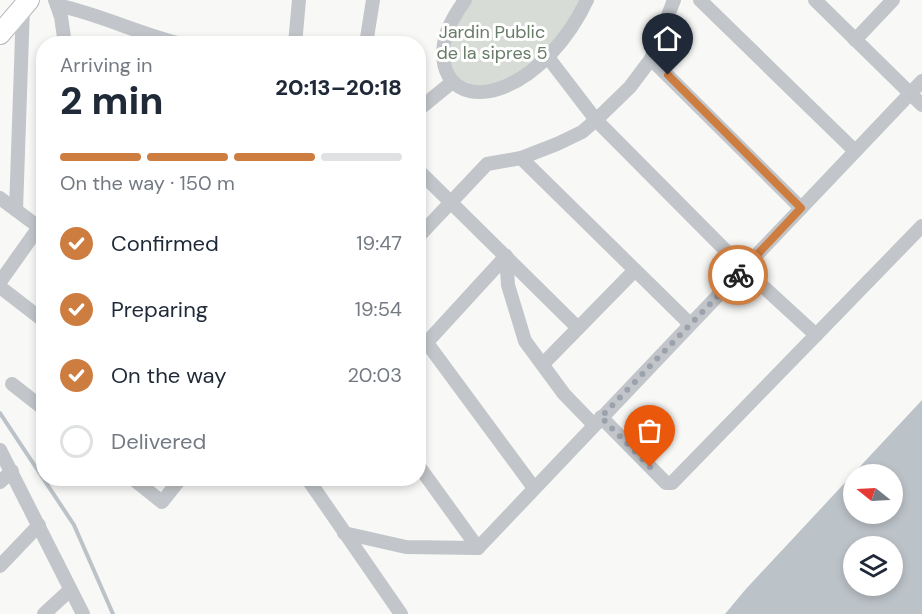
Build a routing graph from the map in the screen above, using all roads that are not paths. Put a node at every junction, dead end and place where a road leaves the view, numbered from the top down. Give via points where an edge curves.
1 (299, 0) edge
2 (373, 0) edge
3 (465, 0) edge
4 (587, 0) edge
5 (674, 0) edge
6 (700, 0) edge
7 (815, 0) edge
8 (893, 0) edge
9 (26, 3) edge
10 (56, 3) edge
11 (0, 34) edge
12 (63, 36) edge
13 (139, 36) edge
14 (296, 36) edge
15 (367, 36) edge
16 (855, 40) junction
17 (548, 56) junction
18 (651, 59) junction
19 (922, 81) edge
20 (451, 83) junction
21 (910, 93) junction
22 (426, 103) edge
23 (922, 105) edge
24 (597, 120) junction
25 (855, 151) junction
26 (521, 158) junction
27 (426, 178) edge
28 (0, 198) edge
29 (451, 202) junction
30 (801, 208) junction
31 (15, 210) junction
32 (36, 225) edge
33 (922, 226) edge
34 (426, 229) edge
35 (36, 236) edge
36 (506, 256) junction
37 (743, 268) junction
38 (634, 270) junction
39 (0, 285) edge
40 (36, 314) edge
41 (690, 324) junction
42 (578, 328) junction
43 (816, 335) junction
44 (426, 345) edge
45 (426, 352) edge
46 (544, 363) junction
47 (12, 384) dead end
48 (36, 403) edge
49 (597, 421) junction
50 (0, 450) edge
51 (12, 471) junction
52 (426, 476) edge
53 (0, 482) edge
54 (142, 486) edge
55 (175, 486) edge
56 (313, 486) edge
57 (534, 488) junction
58 (39, 525) junction
59 (345, 533) junction
60 (478, 548) junction
61 (0, 566) edge
62 (70, 590) junction
63 (44, 614) edge
64 (83, 614) edge
65 (400, 614) edge

1 - 14 street
2 - 15 street
3 - 20 street via 453,18 445,44 445,68
4 - 17 street via 576,23
5 - 18 street
6 - 25 street
7 - 16 street
8 - 16 street
9 - 11 street
9 - 31 street
10 - 12 street
10 - 13 street
16 - 21 street
17 - 20 street via 499,89 464,90
17 - 24 street
18 - 24 street
18 - 30 street
19 - 21 street
20 - 22 street
21 - 23 street
21 - 25 street
24 - 26 street via 574,136
24 - 37 street
25 - 30 street
26 - 29 street via 487,164
26 - 38 street
27 - 29 street
28 - 31 street
29 - 34 street
29 - 36 street
30 - 37 street
31 - 32 street
33 - 43 street
35 - 39 street
36 - 42 street
36 - 44 street
36 - 46 street via 508,285 525,341
37 - 41 street
37 - 43 street
38 - 41 street
38 - 42 street
39 - 40 street
41 - 49 street
42 - 46 street
43 - 49 street via 672,483 666,483
45 - 57 street
46 - 49 street via 564,394
47 - 48 street
49 - 57 street
50 - 51 street
51 - 53 street
51 - 58 street
52 - 60 street
54 - 55 street via 162,502
56 - 59 street
57 - 60 street
58 - 61 street
58 - 62 street
59 - 60 street via 406,547
59 - 65 street
62 - 63 street
62 - 64 street

